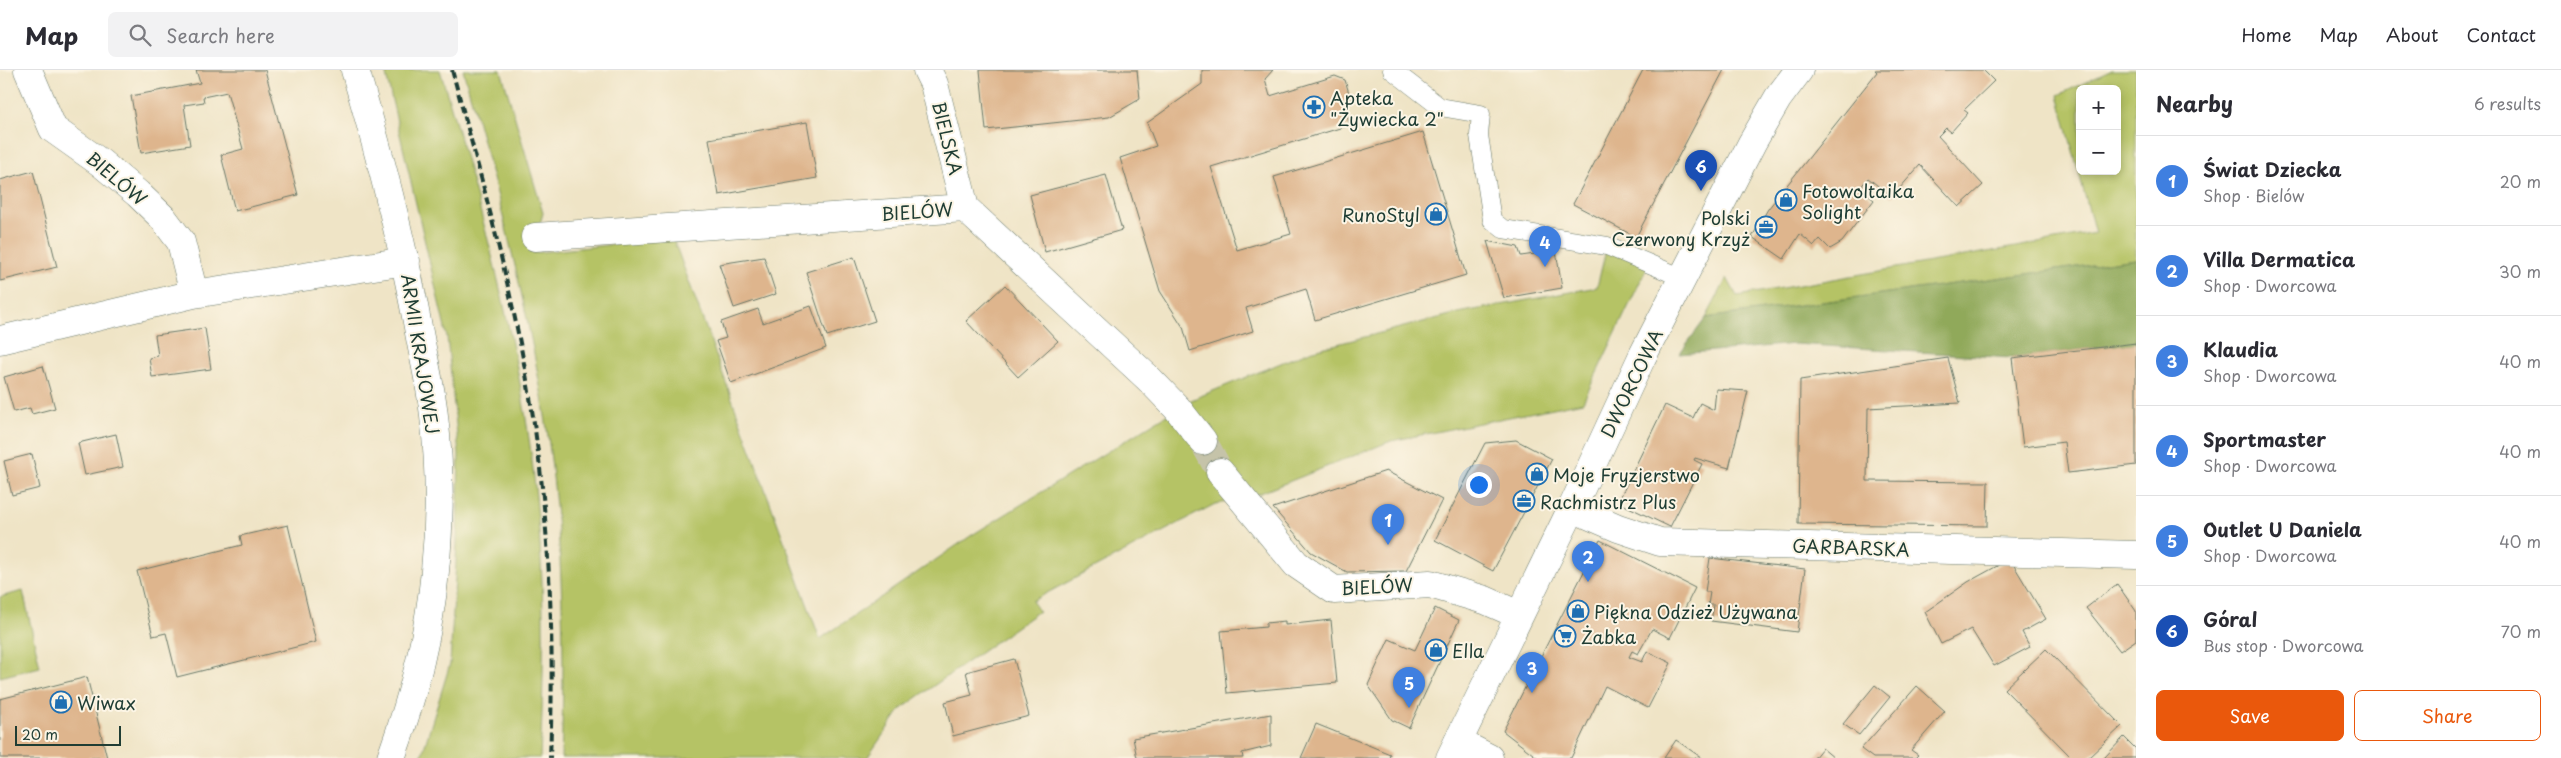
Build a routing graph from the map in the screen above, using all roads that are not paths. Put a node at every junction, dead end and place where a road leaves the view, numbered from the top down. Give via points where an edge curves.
1 (28, 70) edge
2 (355, 70) edge
3 (927, 70) edge
4 (1392, 70) edge
5 (1799, 70) edge
6 (965, 208) junction
7 (535, 237) dead end
8 (406, 261) junction
9 (1683, 278) junction
10 (194, 294) junction
11 (0, 340) edge
12 (1203, 441) tunnel mouth
13 (1220, 472) tunnel mouth
14 (1572, 508) junction
15 (2136, 555) edge
16 (1519, 615) junction
17 (1454, 750) edge
18 (391, 758) edge
19 (1489, 758) edge

1 - 10 street, BIELÓW via 53,129 138,194 163,218 181,242
2 - 8 street, ARMII KRAJOWEJ
3 - 6 street, BIELSKA via 934,84
4 - 9 lane via 1440,107 1481,114 1479,135 1492,220 1503,228 1607,246
5 - 9 street, DWORCOWA via 1778,98 1752,144
6 - 7 street, BIELÓW
6 - 12 street, BIELÓW via 1149,379
8 - 10 street
8 - 18 street, ARMII KRAJOWEJ via 434,416 438,531 427,630 415,685
9 - 14 street, DWORCOWA via 1642,357
10 - 11 street
13 - 16 street, BIELÓW via 1296,564 1334,590 1430,584 1485,600
14 - 15 street, GARBARSKA via 1660,542
14 - 16 street, DWORCOWA
16 - 17 street, DWORCOWA
17 - 19 street

